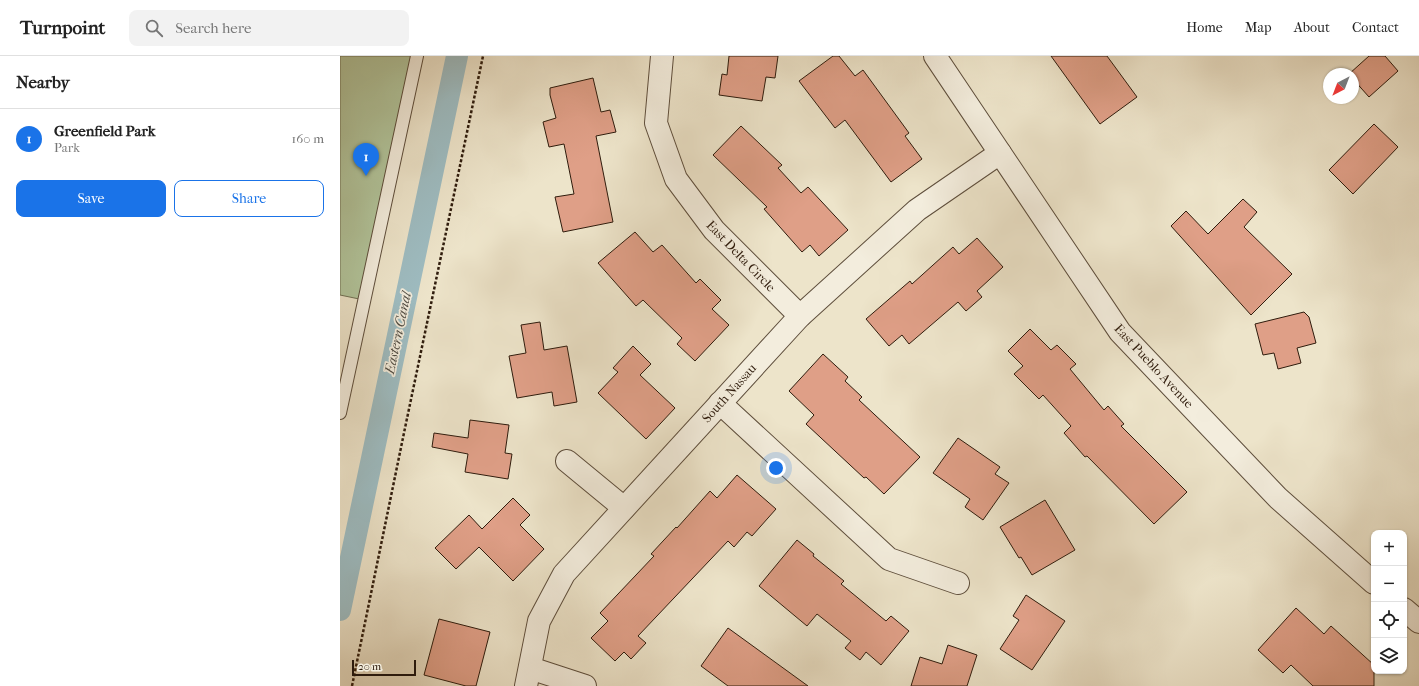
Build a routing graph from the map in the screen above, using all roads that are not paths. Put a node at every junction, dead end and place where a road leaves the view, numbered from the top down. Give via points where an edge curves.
1 (417, 56) edge
2 (662, 56) edge
3 (935, 56) edge
4 (1000, 153) junction
5 (800, 316) junction
6 (720, 403) junction
7 (340, 413) edge
8 (567, 461) dead end
9 (624, 508) junction
10 (1371, 580) edge
11 (958, 583) dead end
12 (1407, 612) edge
13 (1419, 622) edge
14 (528, 677) edge
15 (585, 686) edge

1 - 7 lane
2 - 5 street, East Delta Circle via 656,123 676,179 714,230
3 - 4 street, East Pueblo Avenue
4 - 5 street, South Nassau via 918,210
4 - 10 street, East Pueblo Avenue via 1120,332 1278,498
5 - 6 street, South Nassau
6 - 9 street, South Nassau
6 - 11 street via 889,559
8 - 9 street
9 - 14 street, South Nassau via 564,574 539,620
12 - 13 street
14 - 15 street

